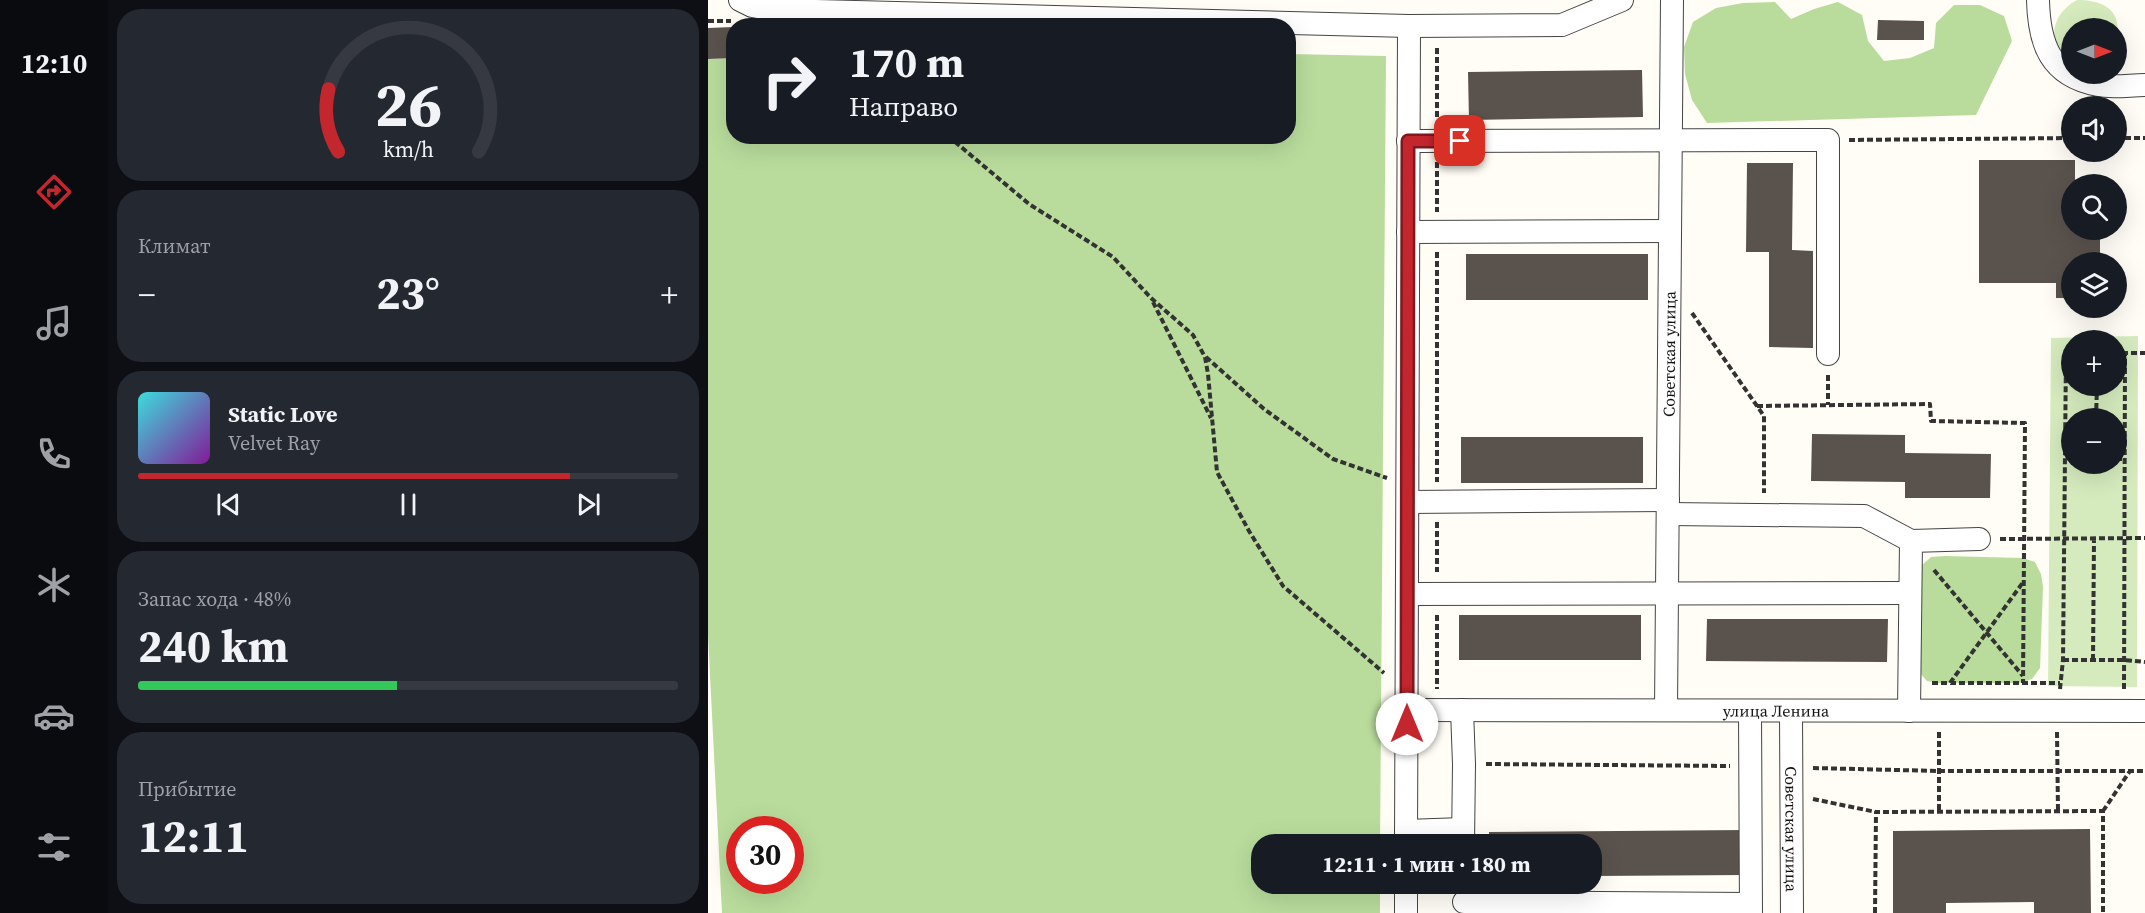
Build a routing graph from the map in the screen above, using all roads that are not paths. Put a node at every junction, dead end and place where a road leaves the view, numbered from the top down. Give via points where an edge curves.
1 (740, 0) edge
2 (1619, 0) edge
3 (1672, 0) edge
4 (2038, 0) edge
5 (1144, 9) edge
6 (1284, 18) edge
7 (1296, 19) edge
8 (1409, 26) junction
9 (2145, 85) edge
10 (1408, 141) junction
11 (1671, 141) junction
12 (1670, 231) junction
13 (1408, 232) junction
14 (1828, 354) road end
15 (1408, 493) junction
16 (1668, 507) junction
17 (1979, 539) road end
18 (1911, 541) junction
19 (1667, 592) junction
20 (1911, 593) junction
21 (1407, 594) junction
22 (1407, 699) junction
23 (1462, 710) junction
24 (1666, 710) junction
25 (1750, 711) junction
26 (1791, 711) junction
27 (1909, 711) junction
28 (2134, 711) edge
29 (1406, 834) edge
30 (1463, 834) edge
31 (1406, 894) edge
32 (1464, 899) edge
33 (1750, 909) edge
34 (1406, 913) edge
35 (1792, 913) edge

1 - 5 street via 776,10
2 - 8 street via 1562,25
3 - 11 street, Советская улица
4 - 9 street via 2040,34 2061,69 2078,80 2100,86
5 - 6 street
7 - 8 street
8 - 10 street
10 - 11 street
10 - 13 street
11 - 12 street, Советская улица
11 - 14 street via 1828,140
12 - 13 street
12 - 16 street, Советская улица
13 - 15 street
15 - 16 street via 1437,501
15 - 21 street
16 - 18 street via 1764,515 1864,516
16 - 19 street, Советская улица
17 - 18 street
18 - 20 street
19 - 20 street
19 - 21 street
19 - 24 street, Советская улица
20 - 27 street
21 - 22 street
22 - 23 street, улица Ленина via 1437,710
22 - 29 street
23 - 24 street, улица Ленина
23 - 30 street
24 - 25 street, улица Ленина
25 - 26 street, улица Ленина
25 - 33 street
26 - 27 street, улица Ленина
26 - 35 street, Советская улица
27 - 28 street, улица Ленина
31 - 34 street
32 - 33 street

